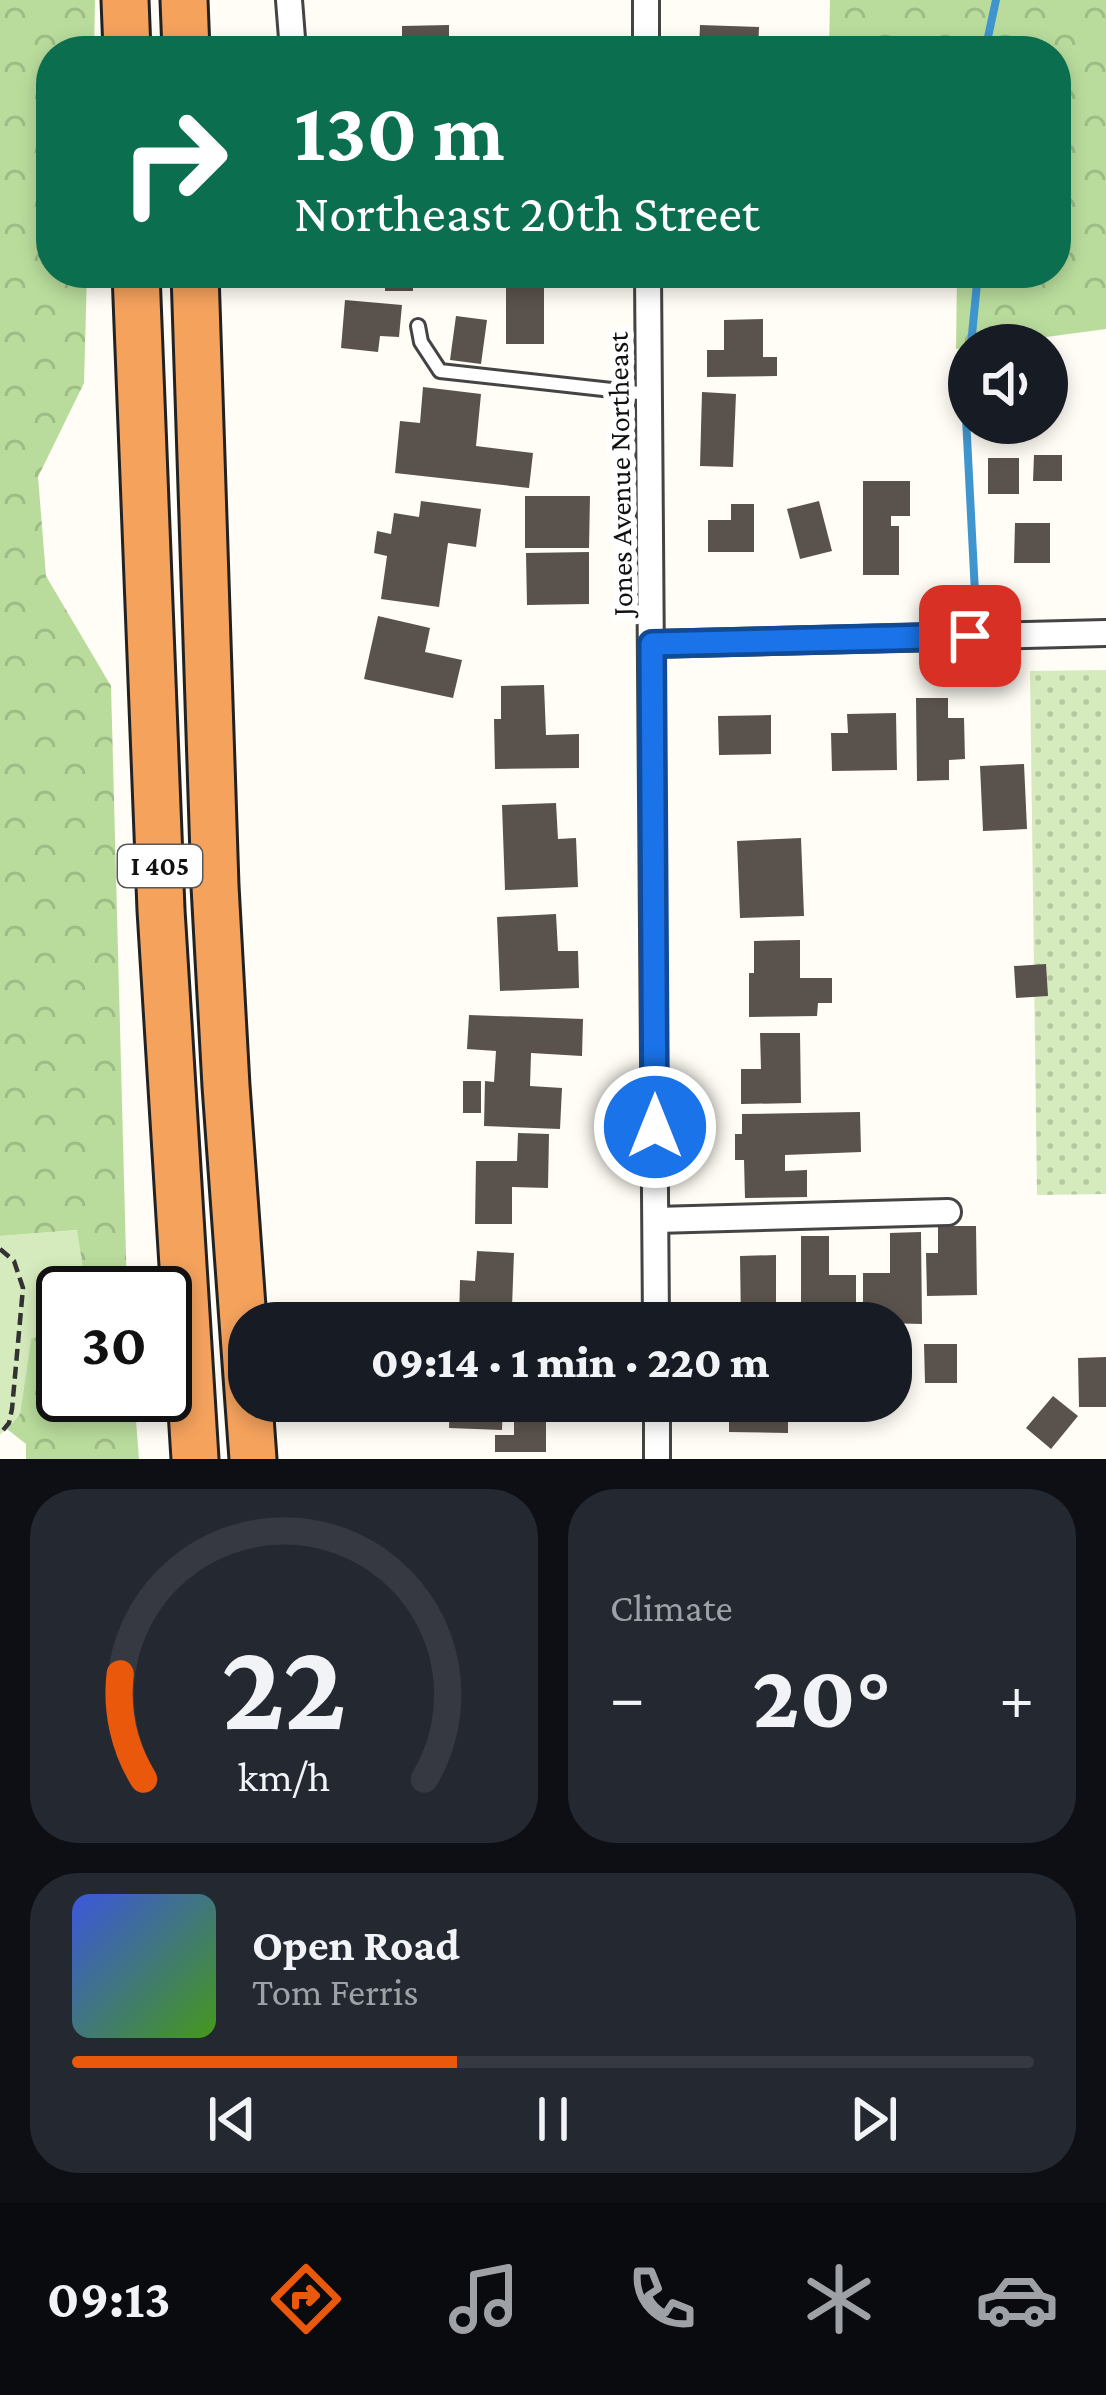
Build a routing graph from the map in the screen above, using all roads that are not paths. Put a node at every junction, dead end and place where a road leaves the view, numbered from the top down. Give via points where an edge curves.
1 (125, 0) edge
2 (184, 0) edge
3 (290, 0) edge
4 (646, 0) edge
5 (127, 36) edge
6 (185, 36) edge
7 (291, 36) edge
8 (646, 36) edge
9 (137, 288) edge
10 (195, 288) edge
11 (648, 288) edge
12 (418, 326) dead end
13 (650, 394) junction
14 (1106, 632) edge
15 (652, 644) junction
16 (947, 1212) dead end
17 (656, 1220) junction
18 (656, 1302) edge
19 (657, 1422) edge
20 (195, 1459) edge
21 (255, 1459) edge
22 (657, 1459) edge

1 - 5 highway
2 - 6 highway
3 - 7 street
4 - 8 street
9 - 20 highway, I 405 via 161,910
10 - 21 highway, I 405 via 215,886
11 - 13 street, Jones Avenue Northeast
12 - 13 lane via 440,371
13 - 15 street, Jones Avenue Northeast
14 - 15 street
15 - 17 street, Jones Avenue Northeast
16 - 17 street
17 - 18 street, Jones Avenue Northeast
19 - 22 street

